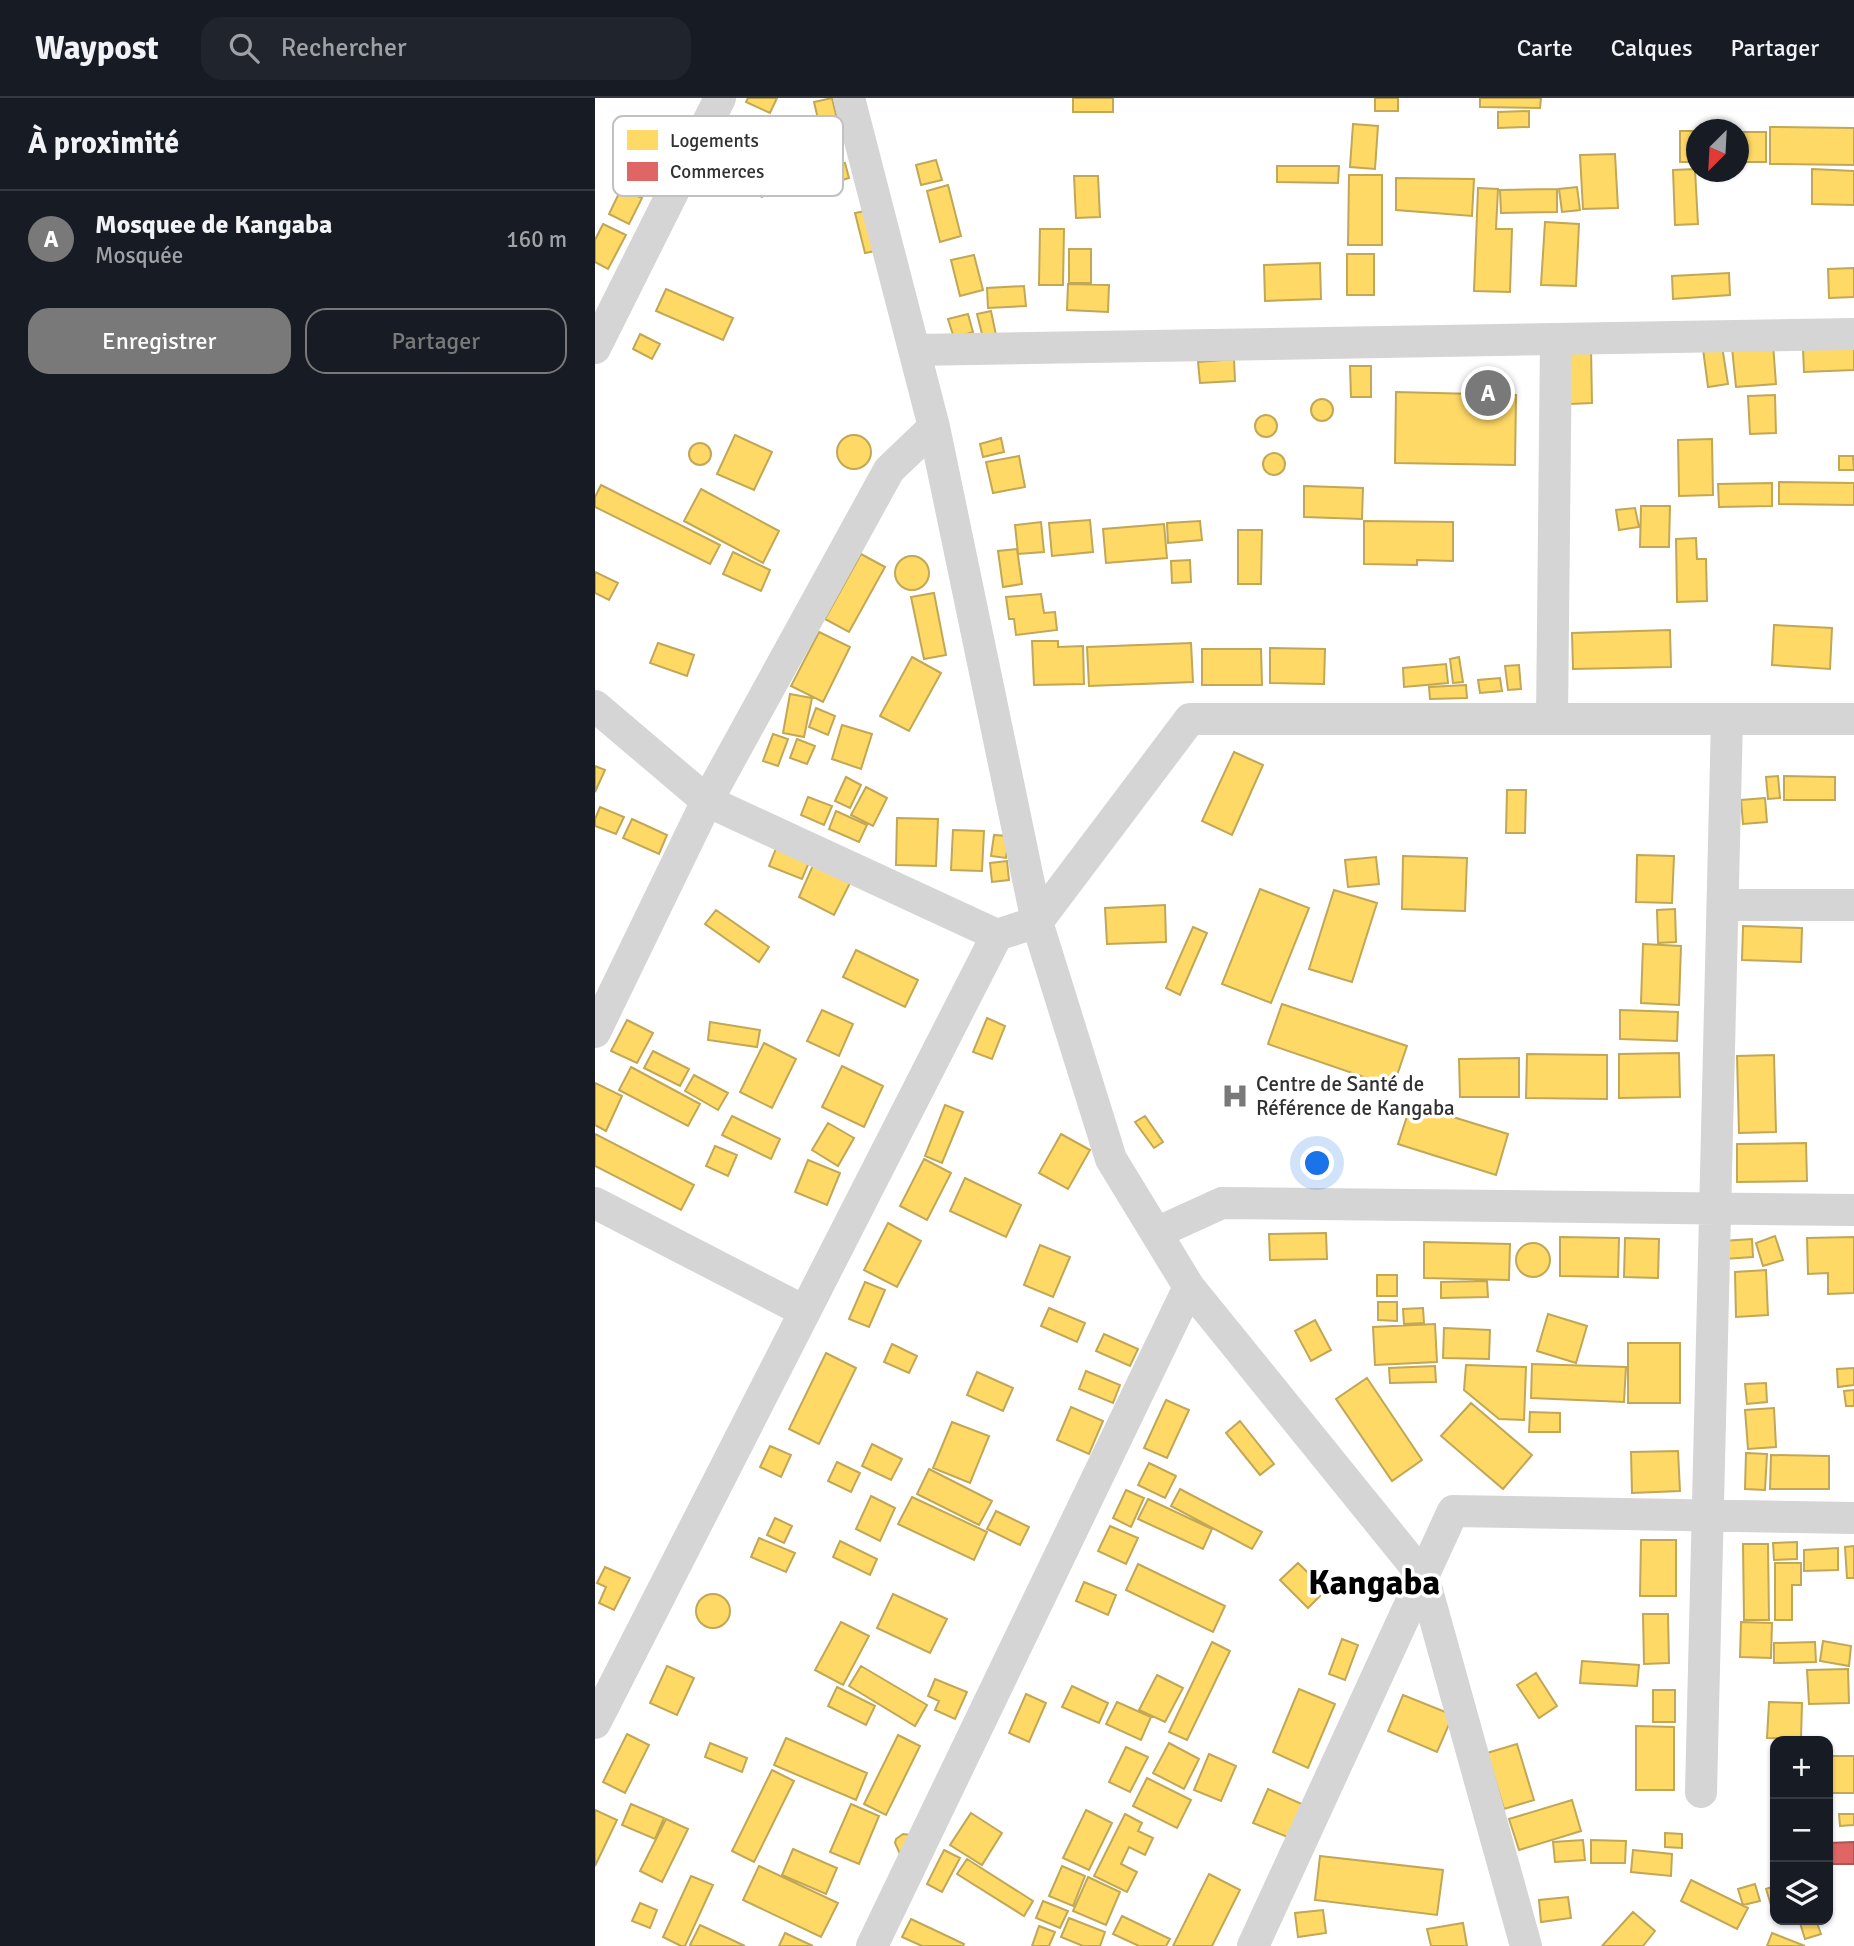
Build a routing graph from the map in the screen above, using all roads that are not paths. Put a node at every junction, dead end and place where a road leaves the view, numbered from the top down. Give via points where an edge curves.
1 (720, 98) edge
2 (849, 98) edge
3 (711, 116) edge
4 (671, 196) edge
5 (1854, 334) edge
6 (1556, 339) junction
7 (595, 348) edge
8 (914, 349) junction
9 (934, 426) junction
10 (595, 706) edge
11 (1552, 719) junction
12 (1727, 719) junction
13 (1854, 719) edge
14 (707, 801) junction
15 (1723, 905) junction
16 (1854, 905) edge
17 (1037, 922) junction
18 (997, 935) junction
19 (595, 1032) edge
20 (595, 1203) edge
21 (1715, 1208) junction
22 (1854, 1210) edge
23 (1156, 1233) junction
24 (1189, 1287) junction
25 (804, 1311) junction
26 (1709, 1515) junction
27 (1854, 1518) edge
28 (1423, 1576) junction
29 (595, 1723) edge
30 (1701, 1792) dead end
31 (872, 1946) edge
32 (1253, 1946) edge
33 (1526, 1946) edge

1 - 3 street
2 - 8 street
4 - 7 street
5 - 6 street
6 - 8 street
6 - 11 street
8 - 9 street
9 - 14 street via 889,470
9 - 17 street
10 - 14 street
11 - 12 street
11 - 17 street via 1190,719
12 - 13 street
12 - 15 street
14 - 18 street
14 - 19 street
15 - 16 street
15 - 21 street
17 - 18 street
17 - 23 street via 1111,1158
18 - 25 street
20 - 25 street
21 - 22 street
21 - 23 street via 1222,1203
21 - 26 street
23 - 24 street
24 - 28 street
24 - 31 street
25 - 29 street
26 - 27 street
26 - 28 street via 1453,1511
26 - 30 street
28 - 32 street
28 - 33 street

